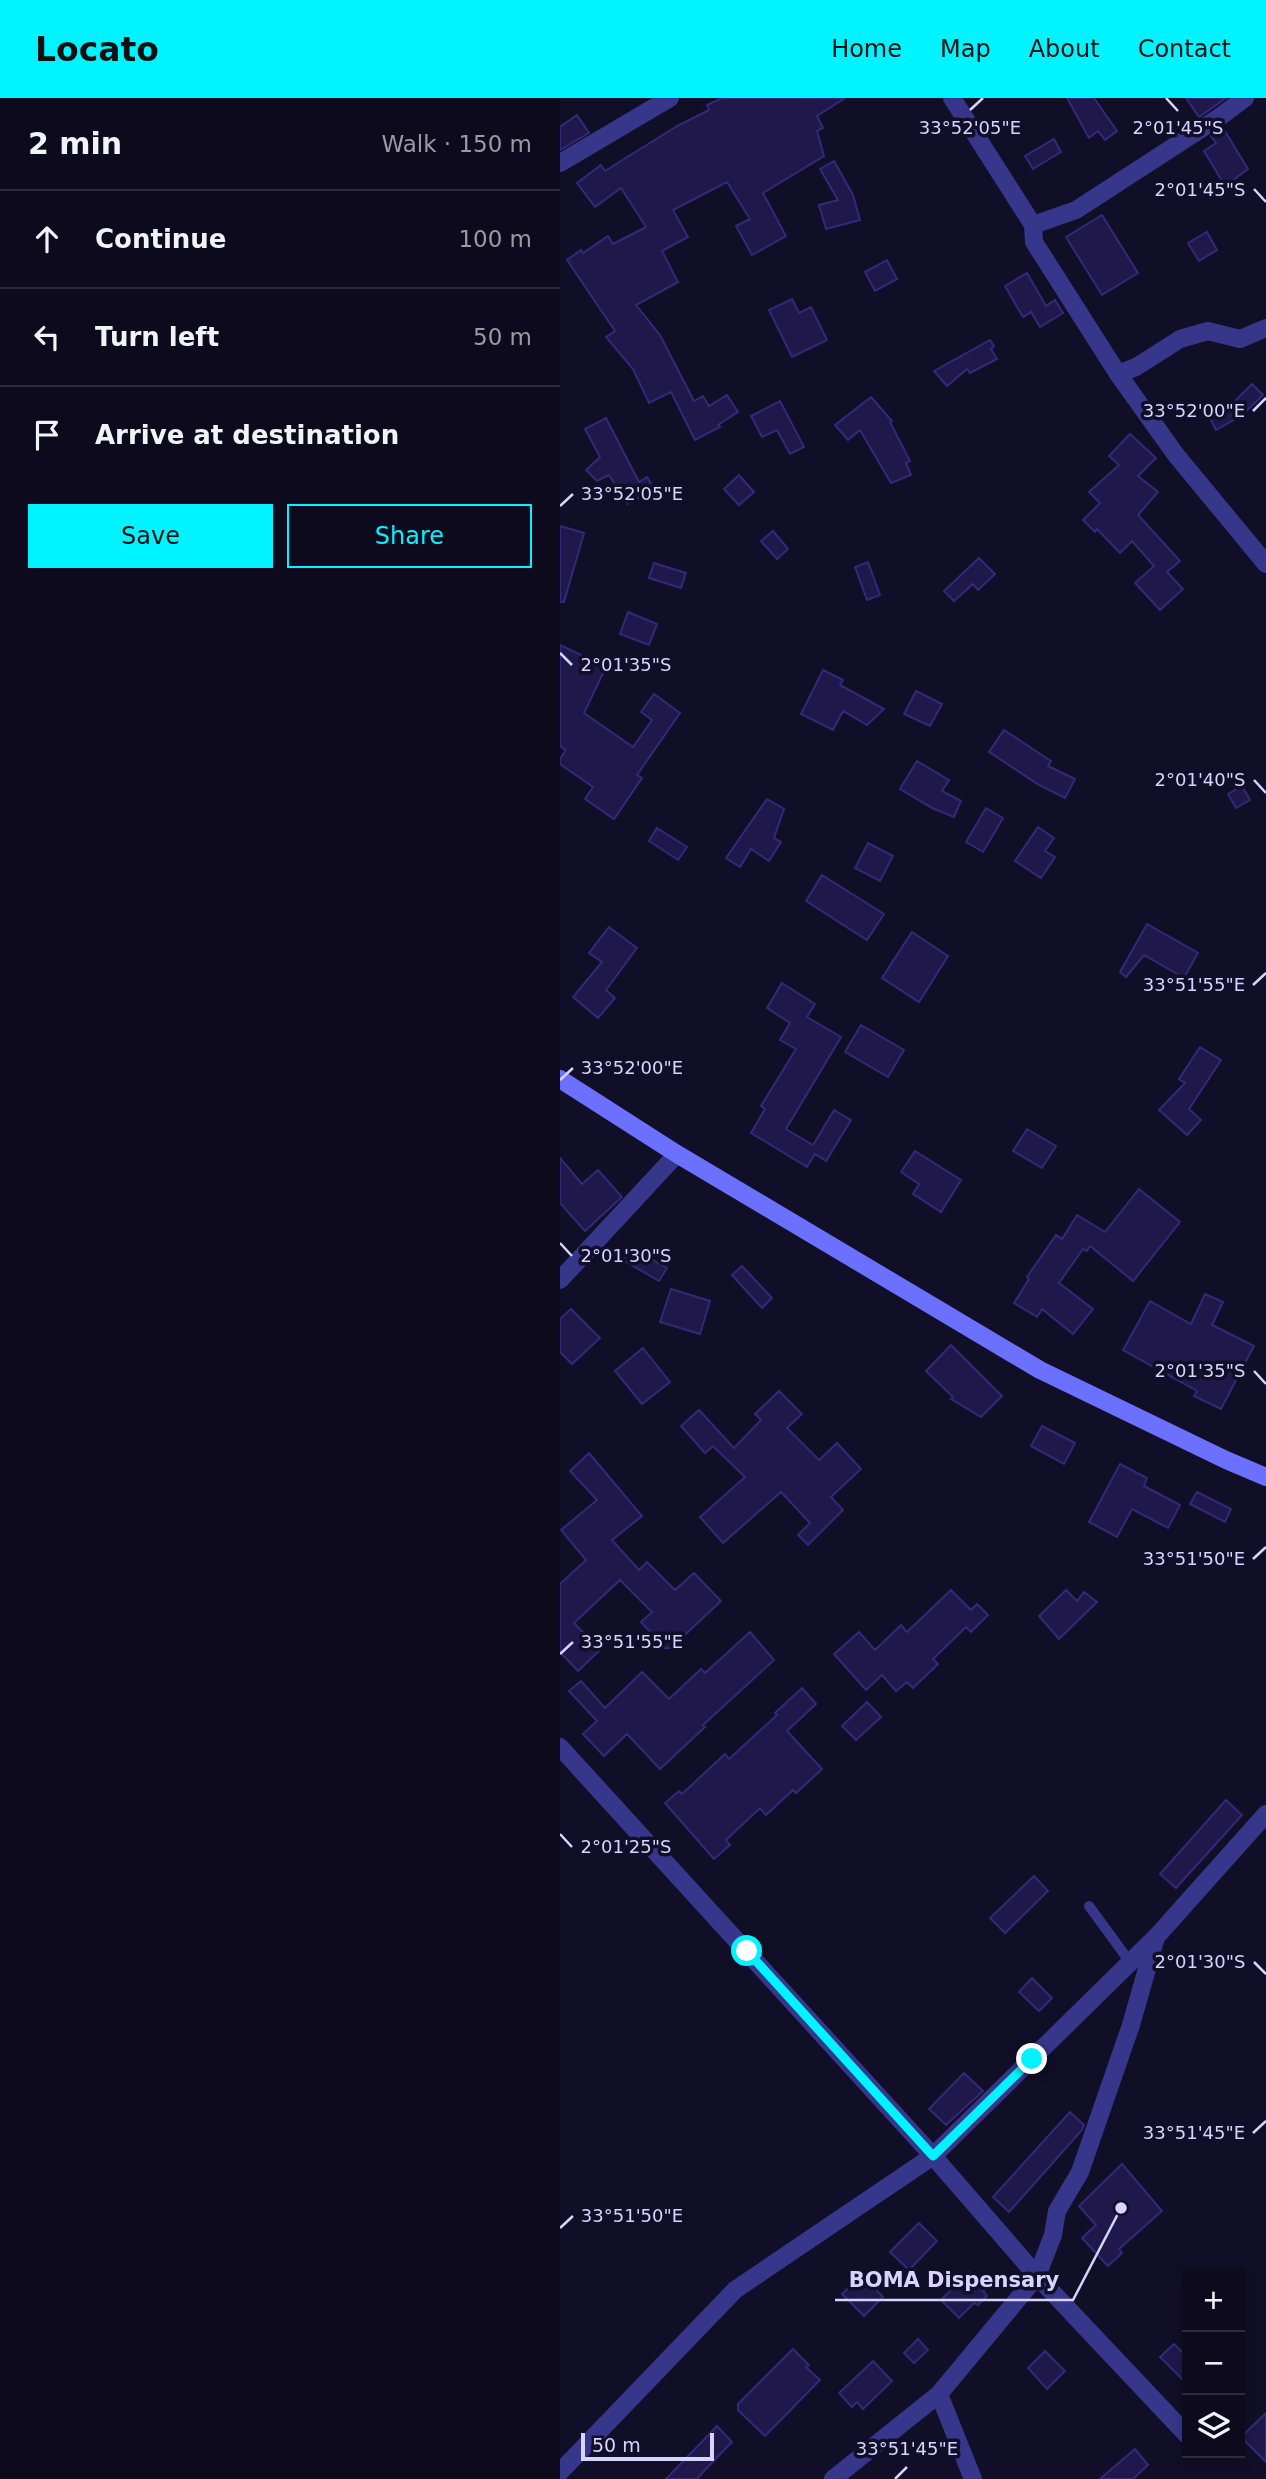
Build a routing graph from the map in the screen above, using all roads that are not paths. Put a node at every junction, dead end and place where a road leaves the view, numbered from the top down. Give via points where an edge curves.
1 (670, 98) edge
2 (952, 98) edge
3 (1245, 98) edge
4 (560, 163) edge
5 (1033, 225) junction
6 (1266, 328) edge
7 (1118, 374) junction
8 (1266, 564) edge
9 (560, 1079) edge
10 (677, 1154) junction
11 (560, 1280) edge
12 (1266, 1477) edge
13 (560, 1747) edge
14 (1266, 1814) edge
15 (1088, 1906) dead end
16 (1157, 1936) junction
17 (1130, 1962) junction
18 (933, 2156) junction
19 (1038, 2276) junction
20 (939, 2394) junction
21 (1182, 2430) edge
22 (560, 2472) edge
23 (833, 2479) edge
24 (973, 2479) edge

1 - 4 street
2 - 5 street
3 - 5 street via 1076,211
5 - 7 street via 1034,242
6 - 7 street via 1240,339 1208,331 1180,339
7 - 8 street via 1176,455
9 - 10 main road
10 - 11 street
10 - 12 main road via 1040,1370
13 - 18 street
14 - 16 street
15 - 17 lane
16 - 17 street
16 - 19 street via 1080,2172 1057,2211
17 - 18 street
18 - 19 street
18 - 22 street via 736,2290
19 - 20 street
19 - 21 street
20 - 23 street
20 - 24 street

